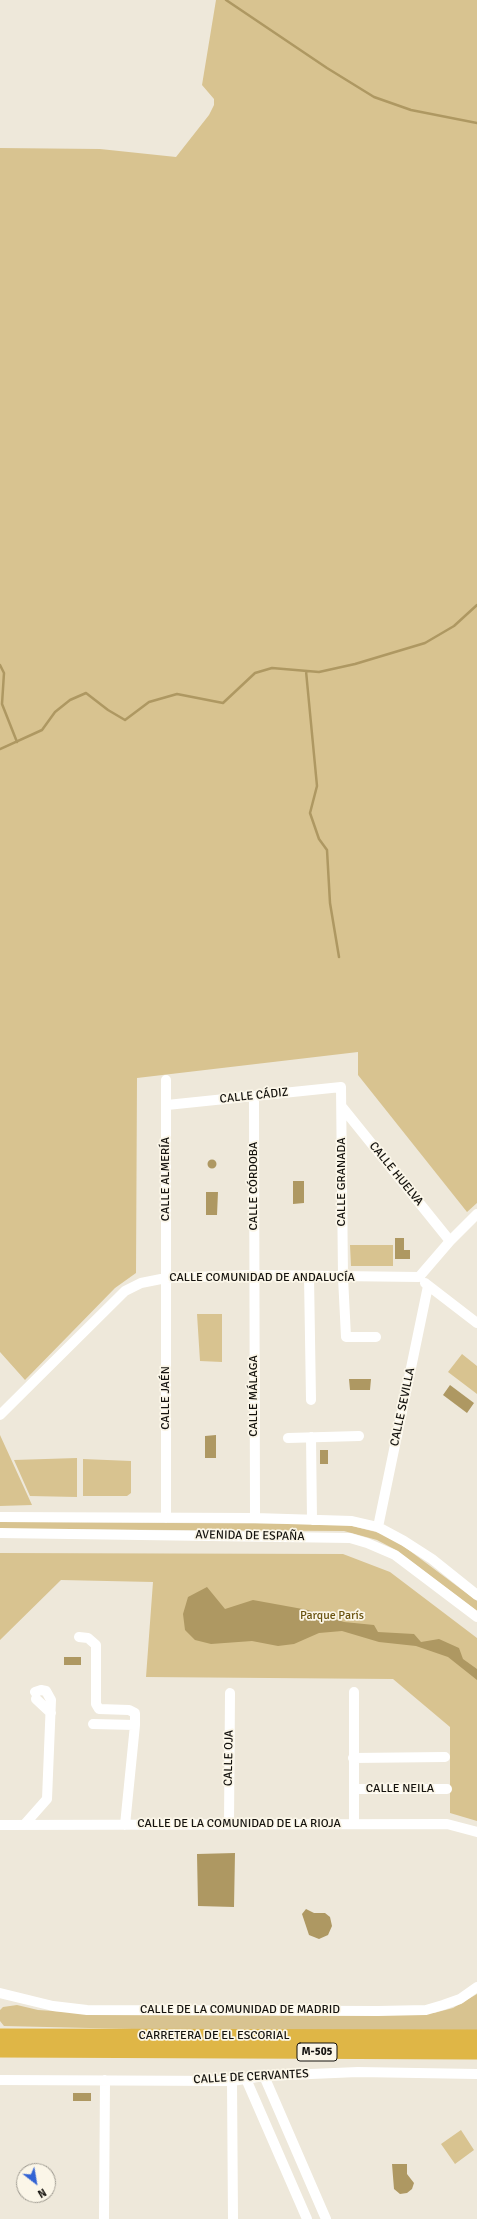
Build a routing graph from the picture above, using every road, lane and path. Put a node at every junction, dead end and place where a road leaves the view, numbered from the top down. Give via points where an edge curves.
1 (166, 1080) dead end
2 (341, 1087) joint
3 (254, 1096) junction
4 (167, 1105) junction
5 (342, 1107) junction
6 (477, 1214) edge
7 (450, 1241) junction
8 (253, 1275) junction
9 (310, 1276) junction
10 (343, 1277) junction
11 (419, 1277) junction
12 (166, 1278) junction
13 (428, 1286) junction
14 (477, 1323) edge
15 (376, 1337) dead end
16 (311, 1400) dead end
17 (0, 1415) edge
18 (359, 1436) dead end
19 (311, 1437) junction
20 (288, 1438) dead end
21 (0, 1517) edge
22 (166, 1518) junction
23 (255, 1518) junction
24 (312, 1520) junction
25 (378, 1527) junction
26 (0, 1533) edge
27 (477, 1595) edge
28 (477, 1617) edge
29 (79, 1637) dead end
30 (354, 1692) dead end
31 (230, 1693) dead end
32 (36, 1696) dead end
33 (93, 1724) dead end
34 (135, 1725) junction
35 (445, 1757) dead end
36 (353, 1758) junction
37 (447, 1789) dead end
38 (354, 1790) junction
39 (229, 1823) junction
40 (354, 1824) junction
41 (0, 1825) edge
42 (24, 1825) junction
43 (125, 1825) junction
44 (477, 1832) edge
45 (477, 1987) edge
46 (0, 1993) edge
47 (0, 2027) edge
48 (0, 2036) edge
49 (170, 2036) junction
50 (477, 2037) edge
51 (0, 2050) edge
52 (477, 2052) edge
53 (477, 2074) edge
54 (264, 2076) junction
55 (246, 2079) junction
56 (0, 2080) edge
57 (105, 2080) junction
58 (232, 2081) junction
59 (293, 2144) junction
60 (277, 2150) junction
61 (324, 2218) edge
62 (104, 2219) edge
63 (233, 2219) edge
64 (307, 2219) edge

1 - 4 street, CALLE ALMERÍA
2 - 3 street, CALLE CÁDIZ
2 - 5 street, CALLE GRANADA
3 - 4 street, CALLE CÁDIZ
3 - 8 street, CALLE CÓRDOBA
4 - 12 street, CALLE ALMERÍA
5 - 7 street, CALLE HUELVA
5 - 10 street, CALLE GRANADA
6 - 7 street
7 - 11 street
8 - 9 street, CALLE COMUNIDAD DE ANDALUCÍA
8 - 12 street, CALLE COMUNIDAD DE ANDALUCÍA
8 - 23 street, CALLE MÁLAGA
9 - 10 street, CALLE COMUNIDAD DE ANDALUCÍA
9 - 16 street
10 - 11 street, CALLE COMUNIDAD DE ANDALUCÍA
10 - 15 street, CALLE GRANADA via 346,1337
11 - 13 street
12 - 17 street, CALLE COMUNIDAD DE ANDALUCÍA via 141,1283 125,1291
12 - 22 street, CALLE JAÉN
13 - 14 street
13 - 25 street, CALLE SEVILLA
18 - 19 street
19 - 20 street
19 - 24 street
21 - 22 street, AVENIDA DE ESPAÑA
22 - 23 street, AVENIDA DE ESPAÑA
23 - 24 street, AVENIDA DE ESPAÑA
24 - 25 street, AVENIDA DE ESPAÑA via 352,1521
25 - 27 street, AVENIDA DE ESPAÑA via 432,1559
26 - 28 street, AVENIDA DE ESPAÑA via 350,1538 395,1555
29 - 34 street via 88,1638 96,1646 96,1704 99,1709 129,1710 135,1713
30 - 36 street, CALLE NEILA
31 - 39 street, CALLE OJA
32 - 42 street via 41,1690 49,1695 51,1713 48,1799
33 - 34 street
34 - 43 street
35 - 36 street
36 - 38 street, CALLE NEILA
37 - 38 street, CALLE NEILA
38 - 40 street, CALLE NEILA
39 - 40 street, CALLE DE LA COMUNIDAD DE LA RIOJA
39 - 43 street, CALLE DE LA COMUNIDAD DE LA RIOJA
40 - 44 street, CALLE DE LA COMUNIDAD DE LA RIOJA via 447,1824
41 - 42 street, CALLE DE LA COMUNIDAD DE LA RIOJA
42 - 43 street, CALLE DE LA COMUNIDAD DE LA RIOJA
45 - 46 street, CALLE DE LA COMUNIDAD DE MADRID via 460,1999 426,2010 87,2010 53,2006
47 - 49 highway, M-505
48 - 49 highway, CARRETERA DE EL ESCORIAL / M-505
49 - 50 highway, CARRETERA DE EL ESCORIAL / M-505
51 - 52 highway, CARRETERA DE EL ESCORIAL / M-505
53 - 54 street, CALLE DE CERVANTES via 358,2072
54 - 55 street, CALLE DE CERVANTES
54 - 59 street
55 - 58 street, CALLE DE CERVANTES
55 - 60 street
56 - 57 street, CALLE DE CERVANTES
57 - 58 street, CALLE DE CERVANTES
57 - 62 street
58 - 63 street
59 - 60 street
59 - 61 street
60 - 64 street

